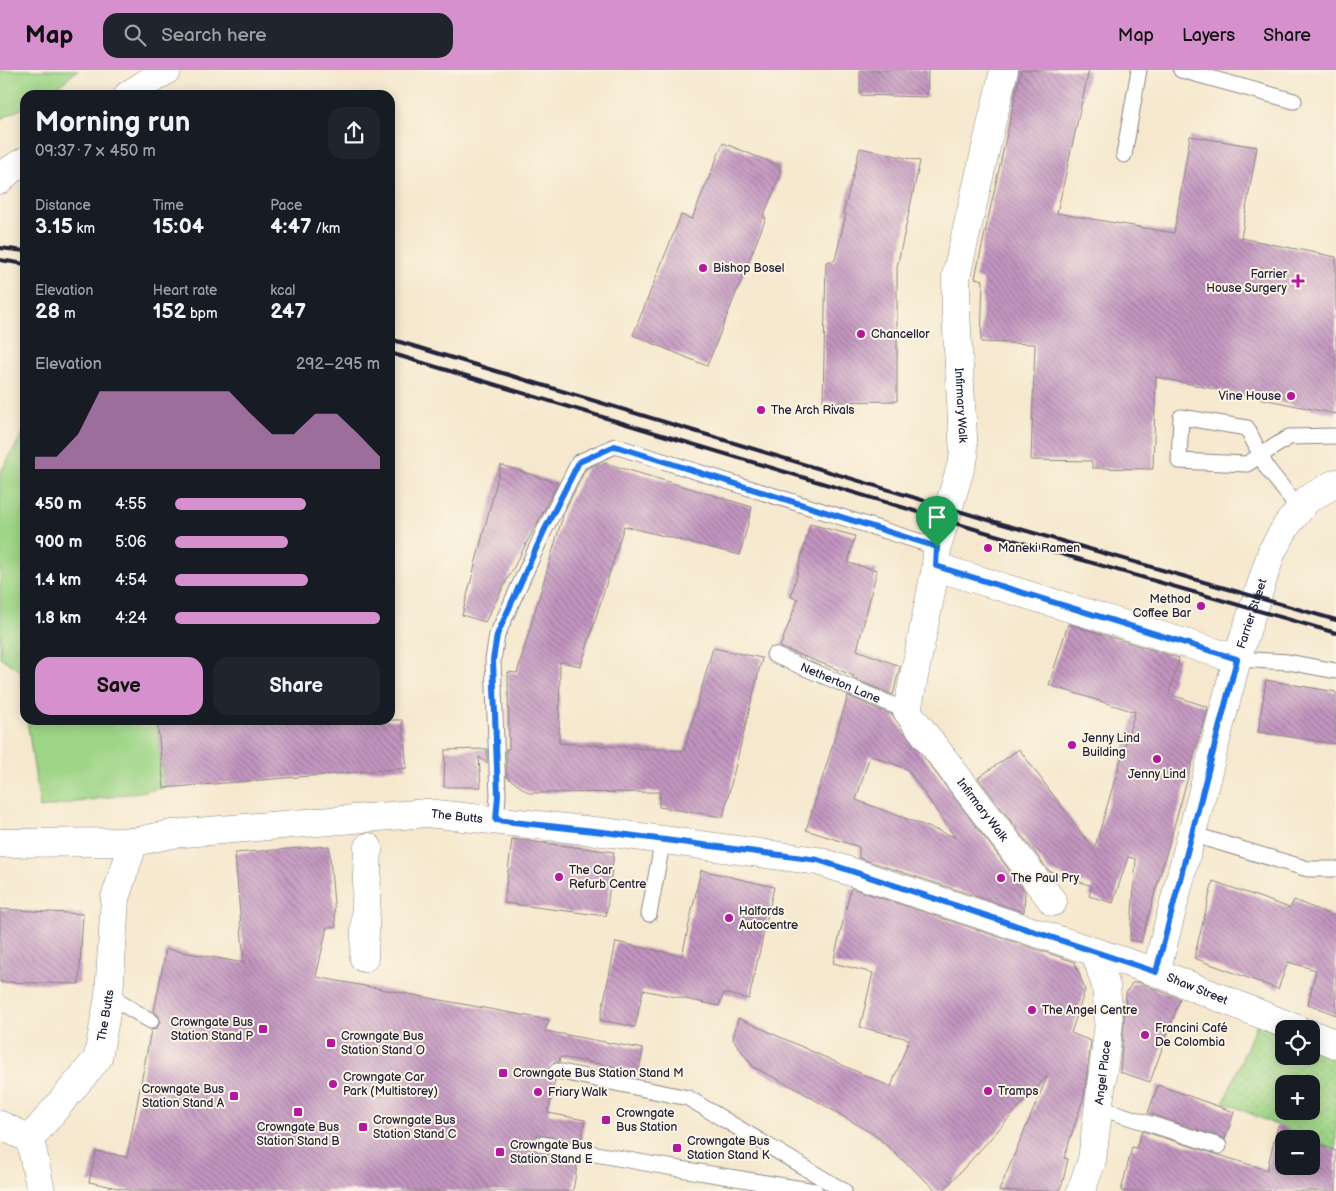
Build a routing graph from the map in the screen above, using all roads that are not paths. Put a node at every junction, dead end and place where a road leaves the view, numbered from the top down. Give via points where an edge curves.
1 (1004, 70) edge
2 (1139, 70) edge
3 (1181, 70) edge
4 (160, 81) edge
5 (139, 90) edge
6 (1294, 101) dead end
7 (1124, 155) dead end
8 (20, 164) edge
9 (0, 180) edge
10 (1336, 436) edge
11 (1261, 456) junction
12 (1336, 482) edge
13 (1300, 510) junction
14 (937, 557) junction
15 (774, 655) dead end
16 (1237, 659) junction
17 (1336, 671) edge
18 (907, 711) junction
19 (496, 820) junction
20 (1191, 834) junction
21 (663, 839) junction
22 (134, 842) junction
23 (0, 843) edge
24 (368, 847) dead end
25 (1336, 869) edge
26 (1053, 902) dead end
27 (649, 914) dead end
28 (1095, 952) junction
29 (364, 958) dead end
30 (1156, 972) junction
31 (109, 996) junction
32 (1275, 1020) edge
33 (151, 1021) dead end
34 (1320, 1038) edge
35 (1336, 1044) edge
36 (557, 1071) dead end
37 (1097, 1107) junction
38 (0, 1125) edge
39 (30, 1139) junction
40 (541, 1144) dead end
41 (1219, 1146) dead end
42 (41, 1191) edge
43 (815, 1191) edge
44 (844, 1191) edge
45 (1081, 1191) edge

1 - 14 street, Infirmary Walk via 956,276 964,456
2 - 7 lane
3 - 6 lane
4 - 5 street
8 - 9 street
10 - 11 lane via 1289,437
11 - 11 lane via 1247,428 1181,417 1179,461 1247,464
11 - 13 lane
12 - 13 street, Farrier Street via 1308,499
13 - 16 street, Farrier Street via 1272,551
14 - 16 street
14 - 18 street, Infirmary Walk
14 - 19 lane via 615,446 579,462 497,635 493,660
15 - 18 lane, Netherton Lane
16 - 17 lane via 1288,662
16 - 20 street, Farrier Street
18 - 26 street, Infirmary Walk
19 - 21 street, The Butts
19 - 22 street, The Butts via 427,812 172,834
20 - 25 lane via 1308,869
20 - 30 street, Farrier Street
21 - 27 lane
21 - 28 street, The Butts via 818,860
22 - 23 street, The Butts
22 - 31 street, The Butts via 115,898
24 - 29 street
28 - 30 street, Shaw Street
28 - 37 street, Angel Place via 1106,986 1109,1023
30 - 32 street, Shaw Street
31 - 33 lane
31 - 39 street, The Butts via 98,1058
34 - 35 street
36 - 44 lane via 688,1098
37 - 41 lane
37 - 45 street, Angel Place via 1092,1160
38 - 39 street
39 - 42 street
40 - 43 lane

